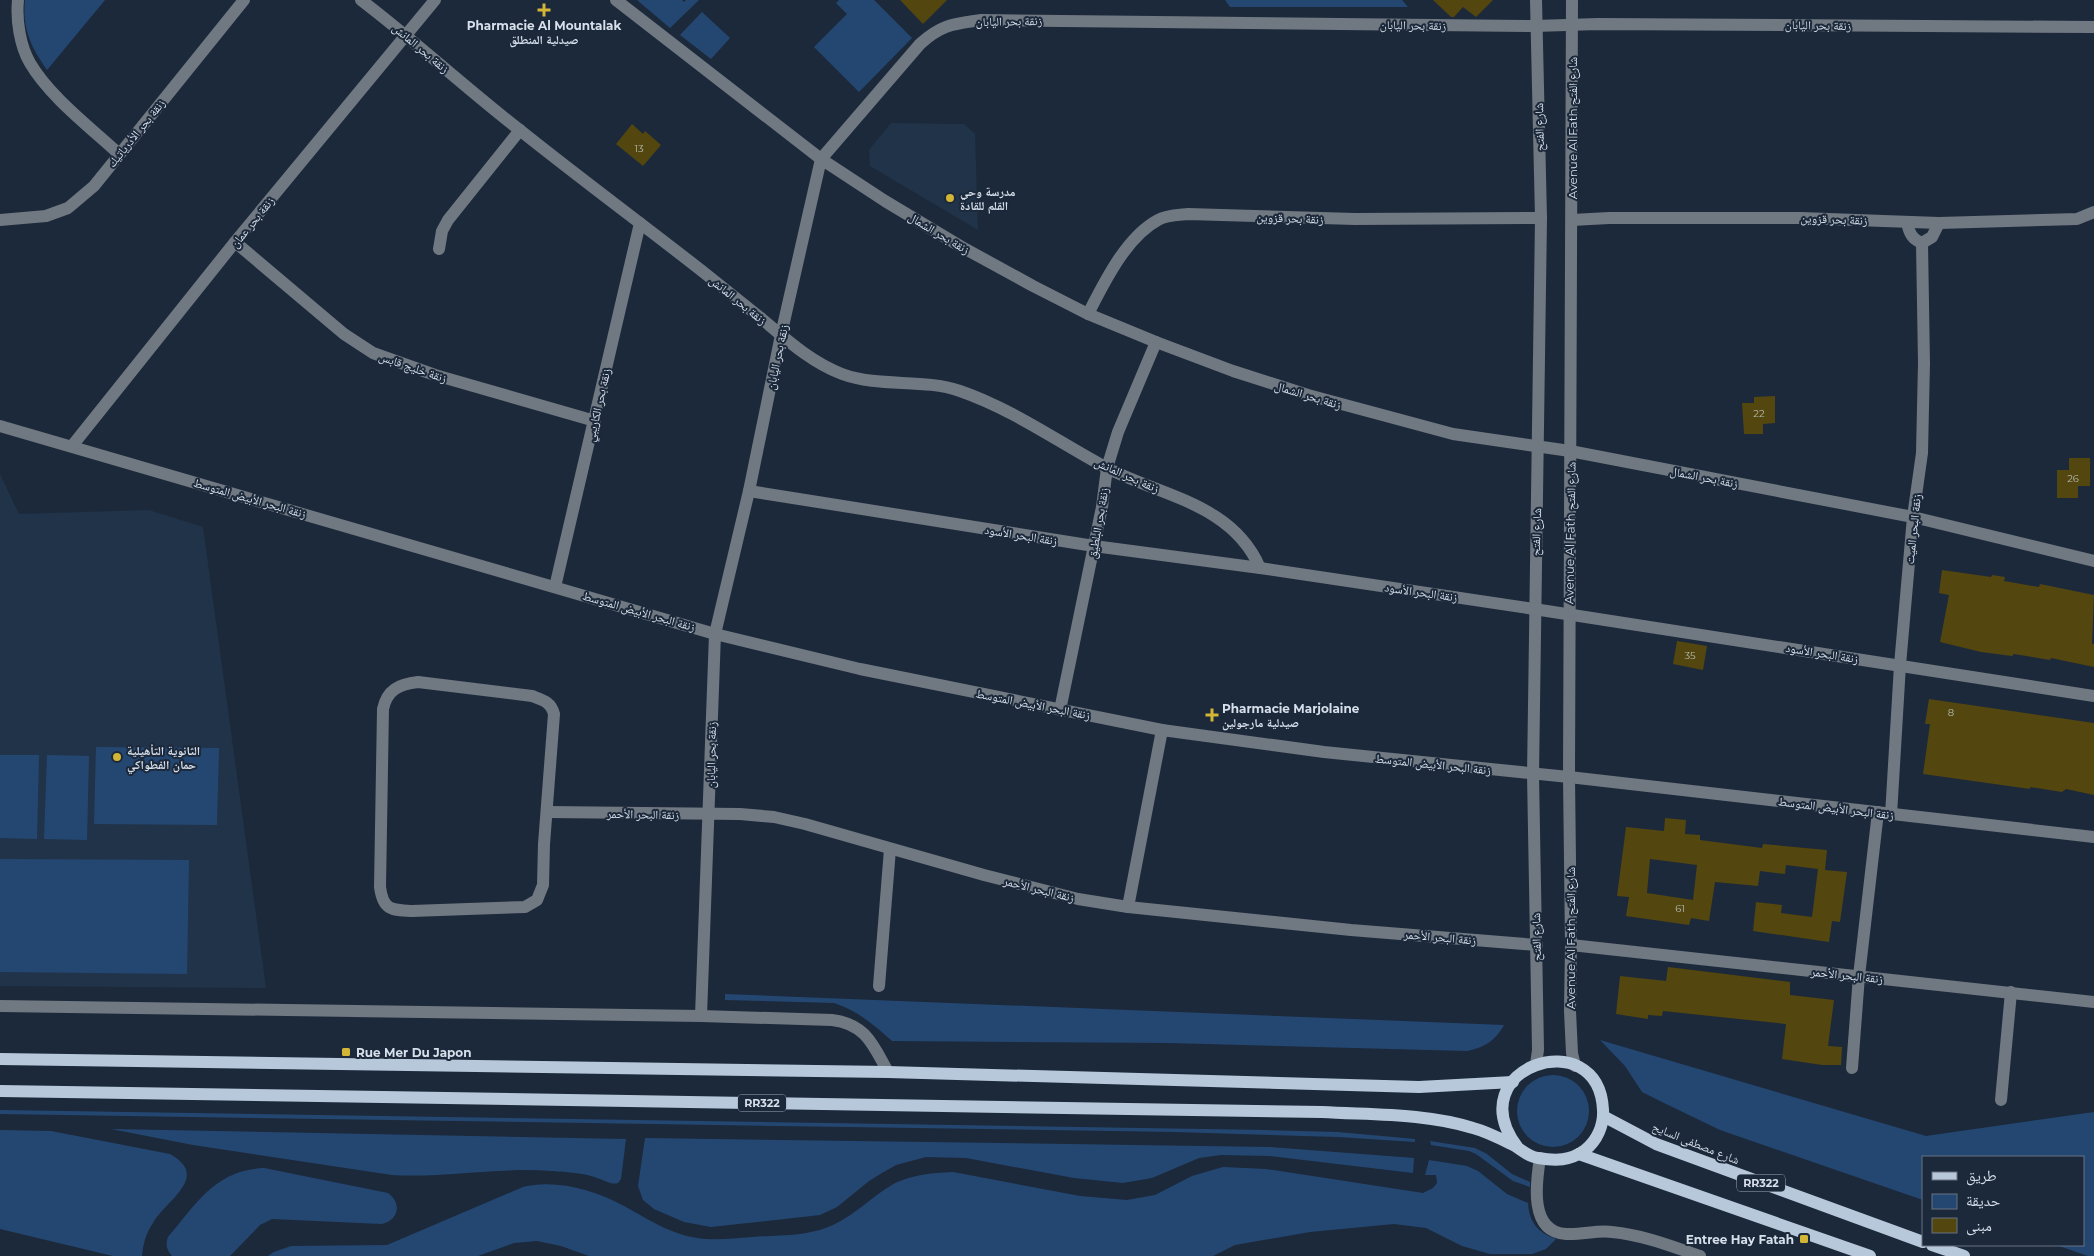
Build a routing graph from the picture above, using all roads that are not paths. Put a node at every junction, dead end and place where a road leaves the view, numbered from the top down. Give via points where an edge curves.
1 (18, 0) edge
2 (244, 0) edge
3 (361, 0) edge
4 (435, 0) edge
5 (616, 0) edge
6 (1536, 0) edge
7 (1572, 0) edge
8 (1573, 24) junction
9 (1535, 26) junction
10 (2094, 26) edge
11 (406, 34) junction
12 (520, 130) junction
13 (119, 154) junction
14 (821, 159) junction
15 (2094, 212) edge
16 (1541, 218) junction
17 (0, 220) edge
18 (1572, 220) junction
19 (1907, 222) junction
20 (640, 223) junction
21 (1939, 223) junction
22 (236, 242) junction
23 (1922, 243) junction
24 (439, 249) dead end
25 (1088, 314) junction
26 (781, 335) junction
27 (1156, 342) junction
28 (595, 421) junction
29 (0, 426) edge
30 (72, 446) junction
31 (1538, 446) junction
32 (1570, 451) junction
33 (1107, 468) junction
34 (748, 491) junction
35 (1913, 518) junction
36 (1094, 546) junction
37 (2094, 561) edge
38 (1260, 568) junction
39 (555, 587) junction
40 (1534, 609) junction
41 (1569, 616) junction
42 (715, 634) junction
43 (1900, 665) junction
44 (2094, 696) edge
45 (1060, 710) junction
46 (1162, 730) junction
47 (1533, 775) junction
48 (1569, 777) junction
49 (547, 812) junction
50 (1878, 812) junction
51 (1891, 814) junction
52 (709, 815) junction
53 (2094, 837) edge
54 (890, 849) junction
55 (1128, 907) junction
56 (1537, 944) junction
57 (1571, 945) junction
58 (1859, 976) junction
59 (879, 986) dead end
60 (2011, 992) junction
61 (2094, 1002) edge
62 (0, 1006) edge
63 (701, 1016) junction
64 (0, 1059) edge
65 (1536, 1064) junction
66 (1575, 1066) junction
67 (1852, 1068) dead end
68 (888, 1072) junction
69 (1513, 1082) junction
70 (0, 1092) edge
71 (2001, 1100) dead end
72 (1603, 1116) junction
73 (1518, 1148) junction
74 (1579, 1154) junction
75 (1540, 1158) junction
76 (1922, 1242) edge
77 (1935, 1246) edge
78 (1700, 1256) edge
79 (1870, 1256) edge
80 (1964, 1256) edge

1 - 13 street via 16,12 30,63 48,88
2 - 13 street, زنقة بحر الأدرياتيك
3 - 11 street, زنقة بحر المانش
4 - 11 street, زنقة بحر عمان
5 - 14 street, زنقة بحر الشمال
6 - 9 street, شارع الفتح
7 - 8 street, Avenue Al Fath شارع الفتح
8 - 9 street, زنقة بحر اليابان
8 - 10 street, زنقة بحر اليابان
8 - 18 street, Avenue Al Fath شارع الفتح
9 - 14 street, زنقة بحر اليابان via 998,20 949,25 934,31 920,44
9 - 16 street, شارع الفتح
11 - 12 street, زنقة بحر المانش
11 - 22 street, زنقة بحر عمان
12 - 20 street, زنقة بحر المانش
12 - 24 street via 448,220
13 - 17 street, زنقة بحر الأدرياتيك via 94,186 68,208 46,216
14 - 25 street, زنقة بحر الشمال via 960,246
14 - 26 street, زنقة بحر اليابان
15 - 21 street, زنقة بحر قزوين via 2077,219
16 - 25 street, زنقة بحر قزوين via 1355,219 1188,214 1159,219 1120,257
16 - 31 street, شارع الفتح
18 - 19 street, زنقة بحر قزوين via 1802,218
18 - 32 street, Avenue Al Fath شارع الفتح
19 - 21 street, زنقة بحر قزوين
19 - 23 street via 1911,235
20 - 26 street, زنقة بحر المانش
20 - 28 street, زنقة بحر الكاريبي
21 - 23 street via 1932,238
22 - 28 street, زنقة خليج قابس via 344,334 373,353 435,375
22 - 30 street, زنقة بحر عمان
23 - 35 street, زنقة البحر الميت via 1922,452
25 - 27 street, زنقة بحر الشمال
26 - 33 street, زنقة بحر المانش via 823,366 859,379 911,382 958,391 1049,434
26 - 34 street, زنقة بحر اليابان
27 - 31 street, زنقة بحر الشمال via 1308,396 1403,422 1453,434
27 - 33 street, زنقة بحر البلطيق via 1118,432
28 - 39 street, زنقة بحر الكاريبي
29 - 30 street, زنقة البحر الأبيض المتوسط
30 - 39 street, زنقة البحر الأبيض المتوسط
31 - 32 street, زنقة بحر الشمال
31 - 40 street, شارع الفتح
32 - 35 street, زنقة بحر الشمال
32 - 41 street, Avenue Al Fath شارع الفتح
33 - 36 street, زنقة بحر البلطيق
33 - 38 street, زنقة بحر المانش via 1209,512 1236,534 1253,553
34 - 36 street, زنقة البحر الأسود
34 - 42 street, زنقة بحر اليابان
35 - 37 street, زنقة بحر الشمال
35 - 43 street, زنقة البحر الميت
36 - 38 street, زنقة البحر الأسود
36 - 45 street, زنقة بحر البلطيق
38 - 40 street, زنقة البحر الأسود
39 - 42 street, زنقة البحر الأبيض المتوسط
40 - 41 street, زنقة البحر الأسود
40 - 47 street, شارع الفتح
41 - 43 street, زنقة البحر الأسود
41 - 48 street, Avenue Al Fath شارع الفتح
42 - 45 street, زنقة البحر الأبيض المتوسط via 860,669
42 - 52 street, زنقة بحر اليابان
43 - 44 street, زنقة البحر الأسود
43 - 51 street, زنقة البحر الميت
45 - 46 street, زنقة البحر الأبيض المتوسط
46 - 47 street, زنقة البحر الأبيض المتوسط
46 - 55 street
47 - 48 street, زنقة البحر الأبيض المتوسط
47 - 56 street, شارع الفتح
48 - 50 street, زنقة البحر الأبيض المتوسط
48 - 57 street, Avenue Al Fath شارع الفتح
49 - 49 street via 554,714 552,706 545,700 418,682 405,683 388,695 381,719 380,887 382,901 387,906 396,910 437,911 532,904 540,896 543,885
49 - 52 street, زنقة البحر الأحمر
50 - 51 street, زنقة البحر الأبيض المتوسط
50 - 58 street
51 - 53 street, زنقة البحر الأبيض المتوسط
52 - 54 street, زنقة البحر الأحمر via 774,817
52 - 63 street, زنقة بحر اليابان
54 - 55 street, زنقة البحر الأحمر via 1061,894
54 - 59 street
55 - 56 street, زنقة البحر الأحمر via 1341,929
56 - 65 street, شارع الفتح
57 - 58 street, زنقة البحر الأحمر
57 - 66 street, Avenue Al Fath شارع الفتح via 1570,1011
58 - 60 street, زنقة البحر الأحمر
58 - 67 street
60 - 61 street, زنقة البحر الأحمر
60 - 71 street
62 - 63 street
63 - 68 street via 842,1021 868,1037
64 - 68 main road
65 - 66 main road, RR322 via 1562,1061
65 - 69 main road, RR322 via 1519,1074
66 - 72 main road, RR322 via 1588,1074 1597,1086
68 - 69 main road via 1419,1087
69 - 73 main road, RR322 via 1506,1095 1504,1123
70 - 73 main road, RR322 via 1322,1112 1452,1122 1475,1128
72 - 74 main road, RR322 via 1596,1138
72 - 76 main road, شارع مصطفى السايح / RR322 via 1656,1144
73 - 75 main road, RR322
74 - 75 main road, RR322 via 1558,1161
74 - 79 main road, RR322
75 - 78 street via 1536,1202 1541,1218 1551,1229 1565,1234 1603,1230 1628,1234
77 - 80 main road

